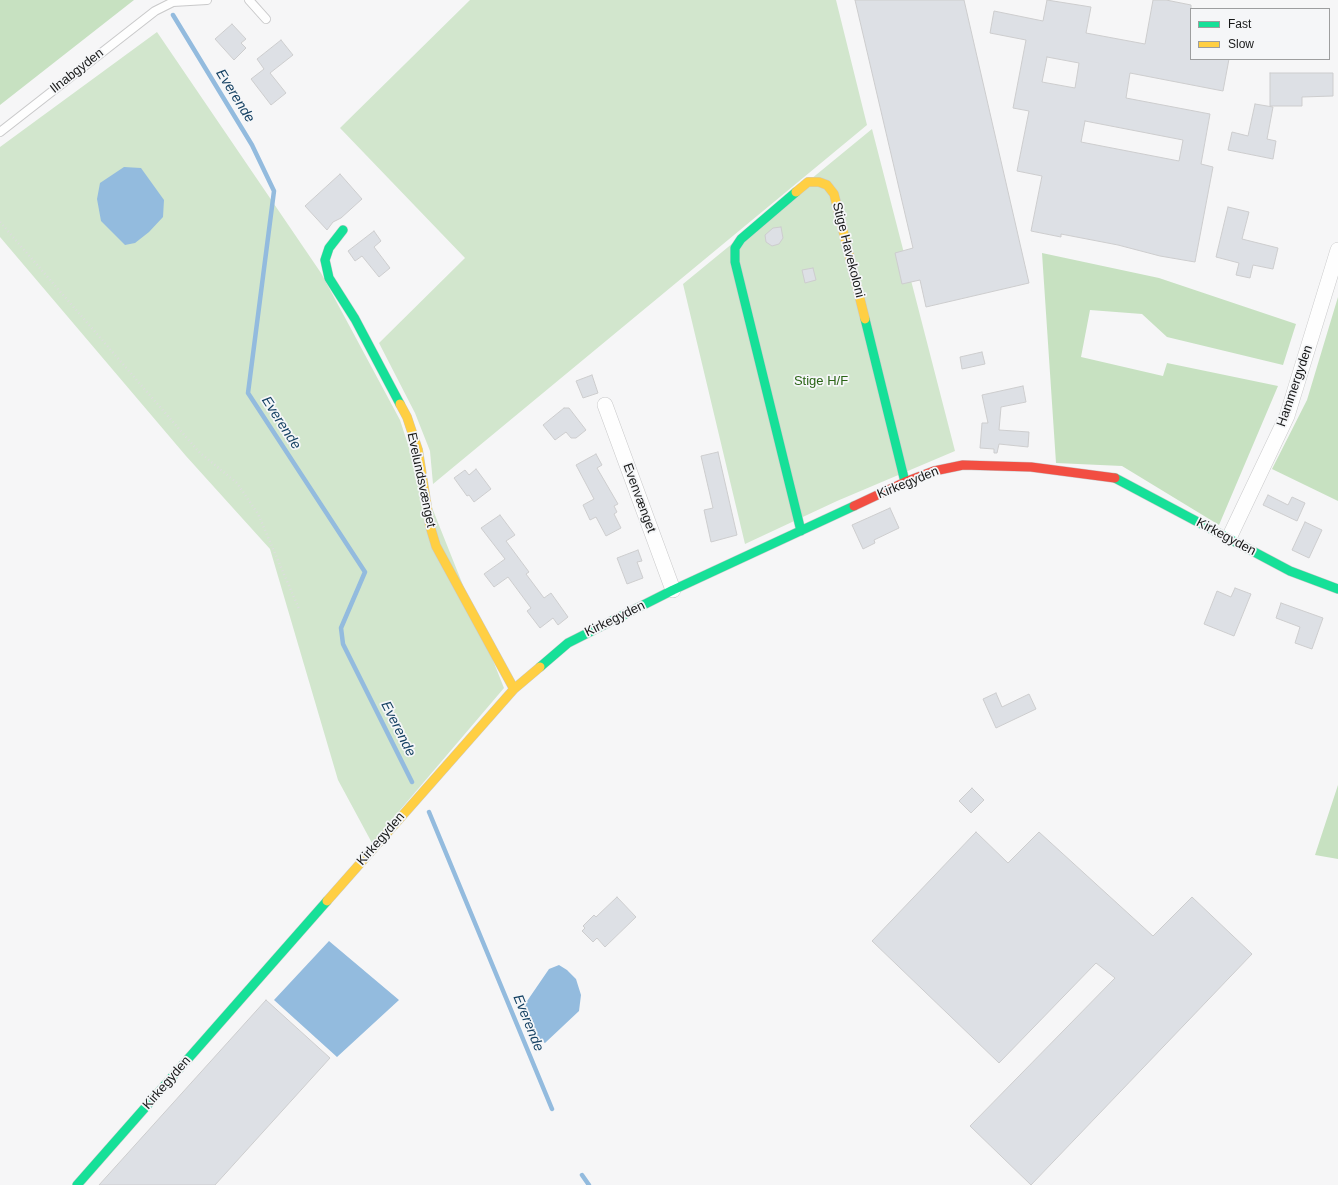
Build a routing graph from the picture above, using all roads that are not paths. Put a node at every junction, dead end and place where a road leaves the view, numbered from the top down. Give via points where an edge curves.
1 (207, 0) edge
2 (249, 0) edge
3 (266, 19) dead end
4 (0, 132) edge
5 (343, 230) dead end
6 (1338, 250) edge
7 (605, 405) dead end
8 (905, 482) junction
9 (801, 531) junction
10 (1229, 538) junction
11 (1338, 589) edge
12 (673, 590) junction
13 (514, 689) junction
14 (77, 1185) edge

1 - 4 lane, Ilnabgyden via 173,2 155,11
2 - 3 lane
5 - 13 street, Evelundsvænget via 328,248 325,260 329,278 355,319 407,417 418,450 430,526 436,546
6 - 10 street, Hammergyden via 1287,416
7 - 12 street, Evenvænget
8 - 9 street, Kirkegyden
8 - 9 street, Stige Havekoloni via 834,194 827,185 808,182 741,238 735,248 735,262
8 - 10 street, Kirkegyden via 934,471 963,465 1031,467 1113,477
9 - 12 street, Kirkegyden
10 - 11 street, Kirkegyden via 1290,571
12 - 13 street, Kirkegyden via 568,643
13 - 14 street, Kirkegyden

